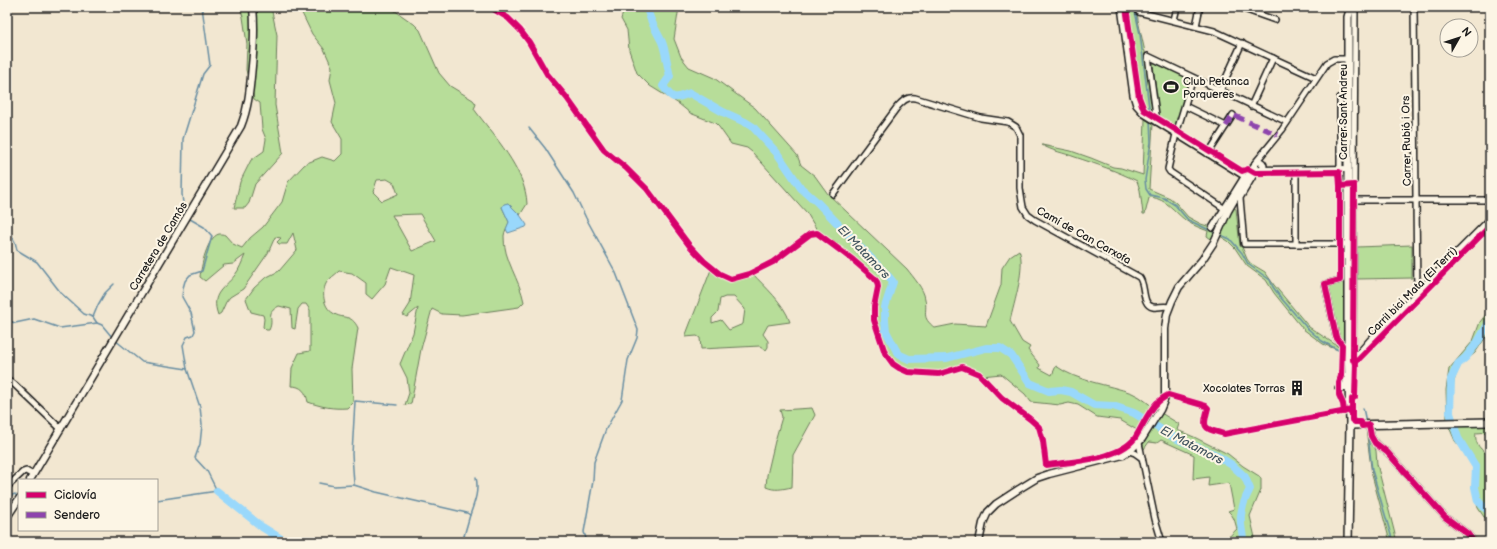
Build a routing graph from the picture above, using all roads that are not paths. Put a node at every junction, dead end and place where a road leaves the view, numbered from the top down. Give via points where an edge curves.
1 (253, 7) edge
2 (1121, 7) edge
3 (1177, 7) edge
4 (1200, 7) edge
5 (1238, 7) edge
6 (1344, 7) edge
7 (1351, 7) edge
8 (1355, 7) edge
9 (1414, 7) edge
10 (1139, 12) dead end
11 (1348, 17) junction
12 (1174, 20) junction
13 (1275, 20) dead end
14 (1196, 26) junction
15 (1242, 43) junction
16 (1274, 58) junction
17 (1348, 59) junction
18 (1193, 78) junction
19 (1316, 78) junction
20 (1220, 90) junction
21 (1348, 98) junction
22 (1185, 106) junction
23 (1251, 106) junction
24 (1233, 115) dead end
25 (1157, 122) junction
26 (1287, 122) junction
27 (1226, 126) junction
28 (1176, 134) junction
29 (1208, 154) junction
30 (1259, 165) junction
31 (1296, 170) junction
32 (1340, 170) junction
33 (1348, 170) junction
34 (1247, 177) junction
35 (833, 194) dead end
36 (1354, 200) junction
37 (1416, 200) junction
38 (1490, 200) edge
39 (1226, 210) junction
40 (1490, 219) edge
41 (1212, 228) dead end
42 (1296, 244) junction
43 (1344, 244) junction
44 (1417, 275) junction
45 (1427, 282) junction
46 (1417, 293) junction
47 (1169, 307) junction
48 (1350, 338) junction
49 (1369, 342) junction
50 (1346, 348) junction
51 (1351, 363) junction
52 (7, 379) edge
53 (1344, 388) junction
54 (1347, 405) junction
55 (1490, 422) edge
56 (1351, 426) junction
57 (1366, 426) junction
58 (61, 429) junction
59 (1140, 441) junction
60 (1129, 451) junction
61 (1142, 458) junction
62 (1346, 460) junction
63 (31, 478) edge
64 (7, 487) edge
65 (17, 501) edge
66 (1348, 504) junction
67 (7, 517) edge
68 (979, 542) edge
69 (1162, 542) edge
70 (1348, 542) edge
71 (1474, 542) edge

1 - 58 street, Carretera de Camós via 254,39 249,98 244,117
2 - 25 street via 1136,105
3 - 12 street
4 - 14 street
5 - 13 street
6 - 11 main road
7 - 11 main road
8 - 36 street, Carrer Sant Andreu
9 - 37 street, Carrer Rubió i Ors
10 - 12 street
11 - 17 main road
12 - 14 street
14 - 15 street
15 - 16 street
15 - 20 street
16 - 19 street
16 - 23 street
17 - 19 street via 1330,60
17 - 21 main road
18 - 20 street
18 - 22 street
18 - 25 street via 1148,56
19 - 26 street
20 - 23 street
21 - 32 street via 1340,98
21 - 33 main road
22 - 27 street
22 - 28 street
23 - 26 street
24 - 27 street
25 - 28 street
26 - 30 street
27 - 29 street
28 - 29 street
28 - 39 street via 1168,169
29 - 34 street
30 - 31 street via 1274,170
30 - 34 street via 1250,170
30 - 42 street via 1240,198 1244,244
31 - 32 street
31 - 42 street
32 - 33 street
32 - 43 street
33 - 43 main road
34 - 39 street
35 - 47 street, Camí de Can Carxofa via 905,99 915,98 981,118 1008,122 1016,127 1020,135 1020,188 1023,207 1028,215 1139,277 1146,302 1154,307
36 - 37 street
36 - 48 street, Carrer Sant Andreu
37 - 38 street
37 - 44 street, Carrer Rubió i Ors
39 - 41 street
39 - 47 street via 1220,228 1202,260 1179,287
40 - 45 street
42 - 43 street
43 - 48 main road
43 - 50 street via 1340,280 1325,284 1336,336
44 - 45 street
44 - 46 street, Carrer Rubió i Ors
45 - 46 street
46 - 49 street
47 - 59 street via 1165,395 1160,410
48 - 49 street via 1360,345
48 - 50 main road
48 - 51 main road
49 - 51 street
50 - 53 main road
51 - 53 main road via 1347,385
51 - 54 main road
52 - 58 street
53 - 54 main road via 1348,391
54 - 56 main road
54 - 62 main road
55 - 57 main road
56 - 57 main road
56 - 62 main road via 1348,430
56 - 66 main road
57 - 71 street via 1375,443 1387,452 1445,517 1468,534
58 - 63 street, Carretera de Camós
59 - 60 street
59 - 61 street
60 - 61 street
60 - 68 street via 1049,474 1025,485 990,509 984,519
61 - 69 street
62 - 66 main road
63 - 64 street via 26,471 23,472
65 - 67 street
66 - 70 main road

